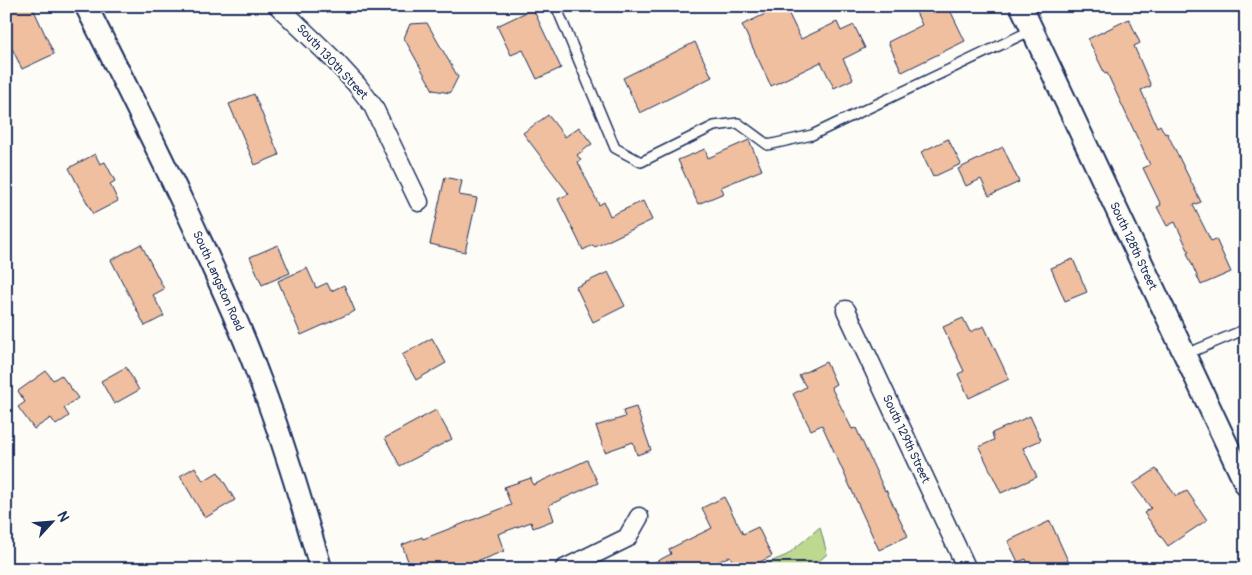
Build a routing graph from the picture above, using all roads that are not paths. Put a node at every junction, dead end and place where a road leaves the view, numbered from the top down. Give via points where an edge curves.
1 (86, 6) edge
2 (278, 6) edge
3 (556, 6) edge
4 (1021, 6) edge
5 (1032, 30) junction
6 (419, 202) dead end
7 (846, 310) dead end
8 (1246, 328) edge
9 (1184, 355) junction
10 (1246, 485) edge
11 (639, 517) dead end
12 (321, 569) edge
13 (564, 569) edge
14 (967, 569) edge

1 - 12 street, South Langston Road via 226,296 272,414
2 - 6 street, South 130th Street via 334,60 373,106
3 - 5 lane via 615,148 641,162 714,126 738,123 768,146 812,135
4 - 5 street, South 128th Street
5 - 9 street, South 128th Street
7 - 14 street, South 129th Street
8 - 9 lane
9 - 10 street, South 128th Street
11 - 13 street via 627,538

